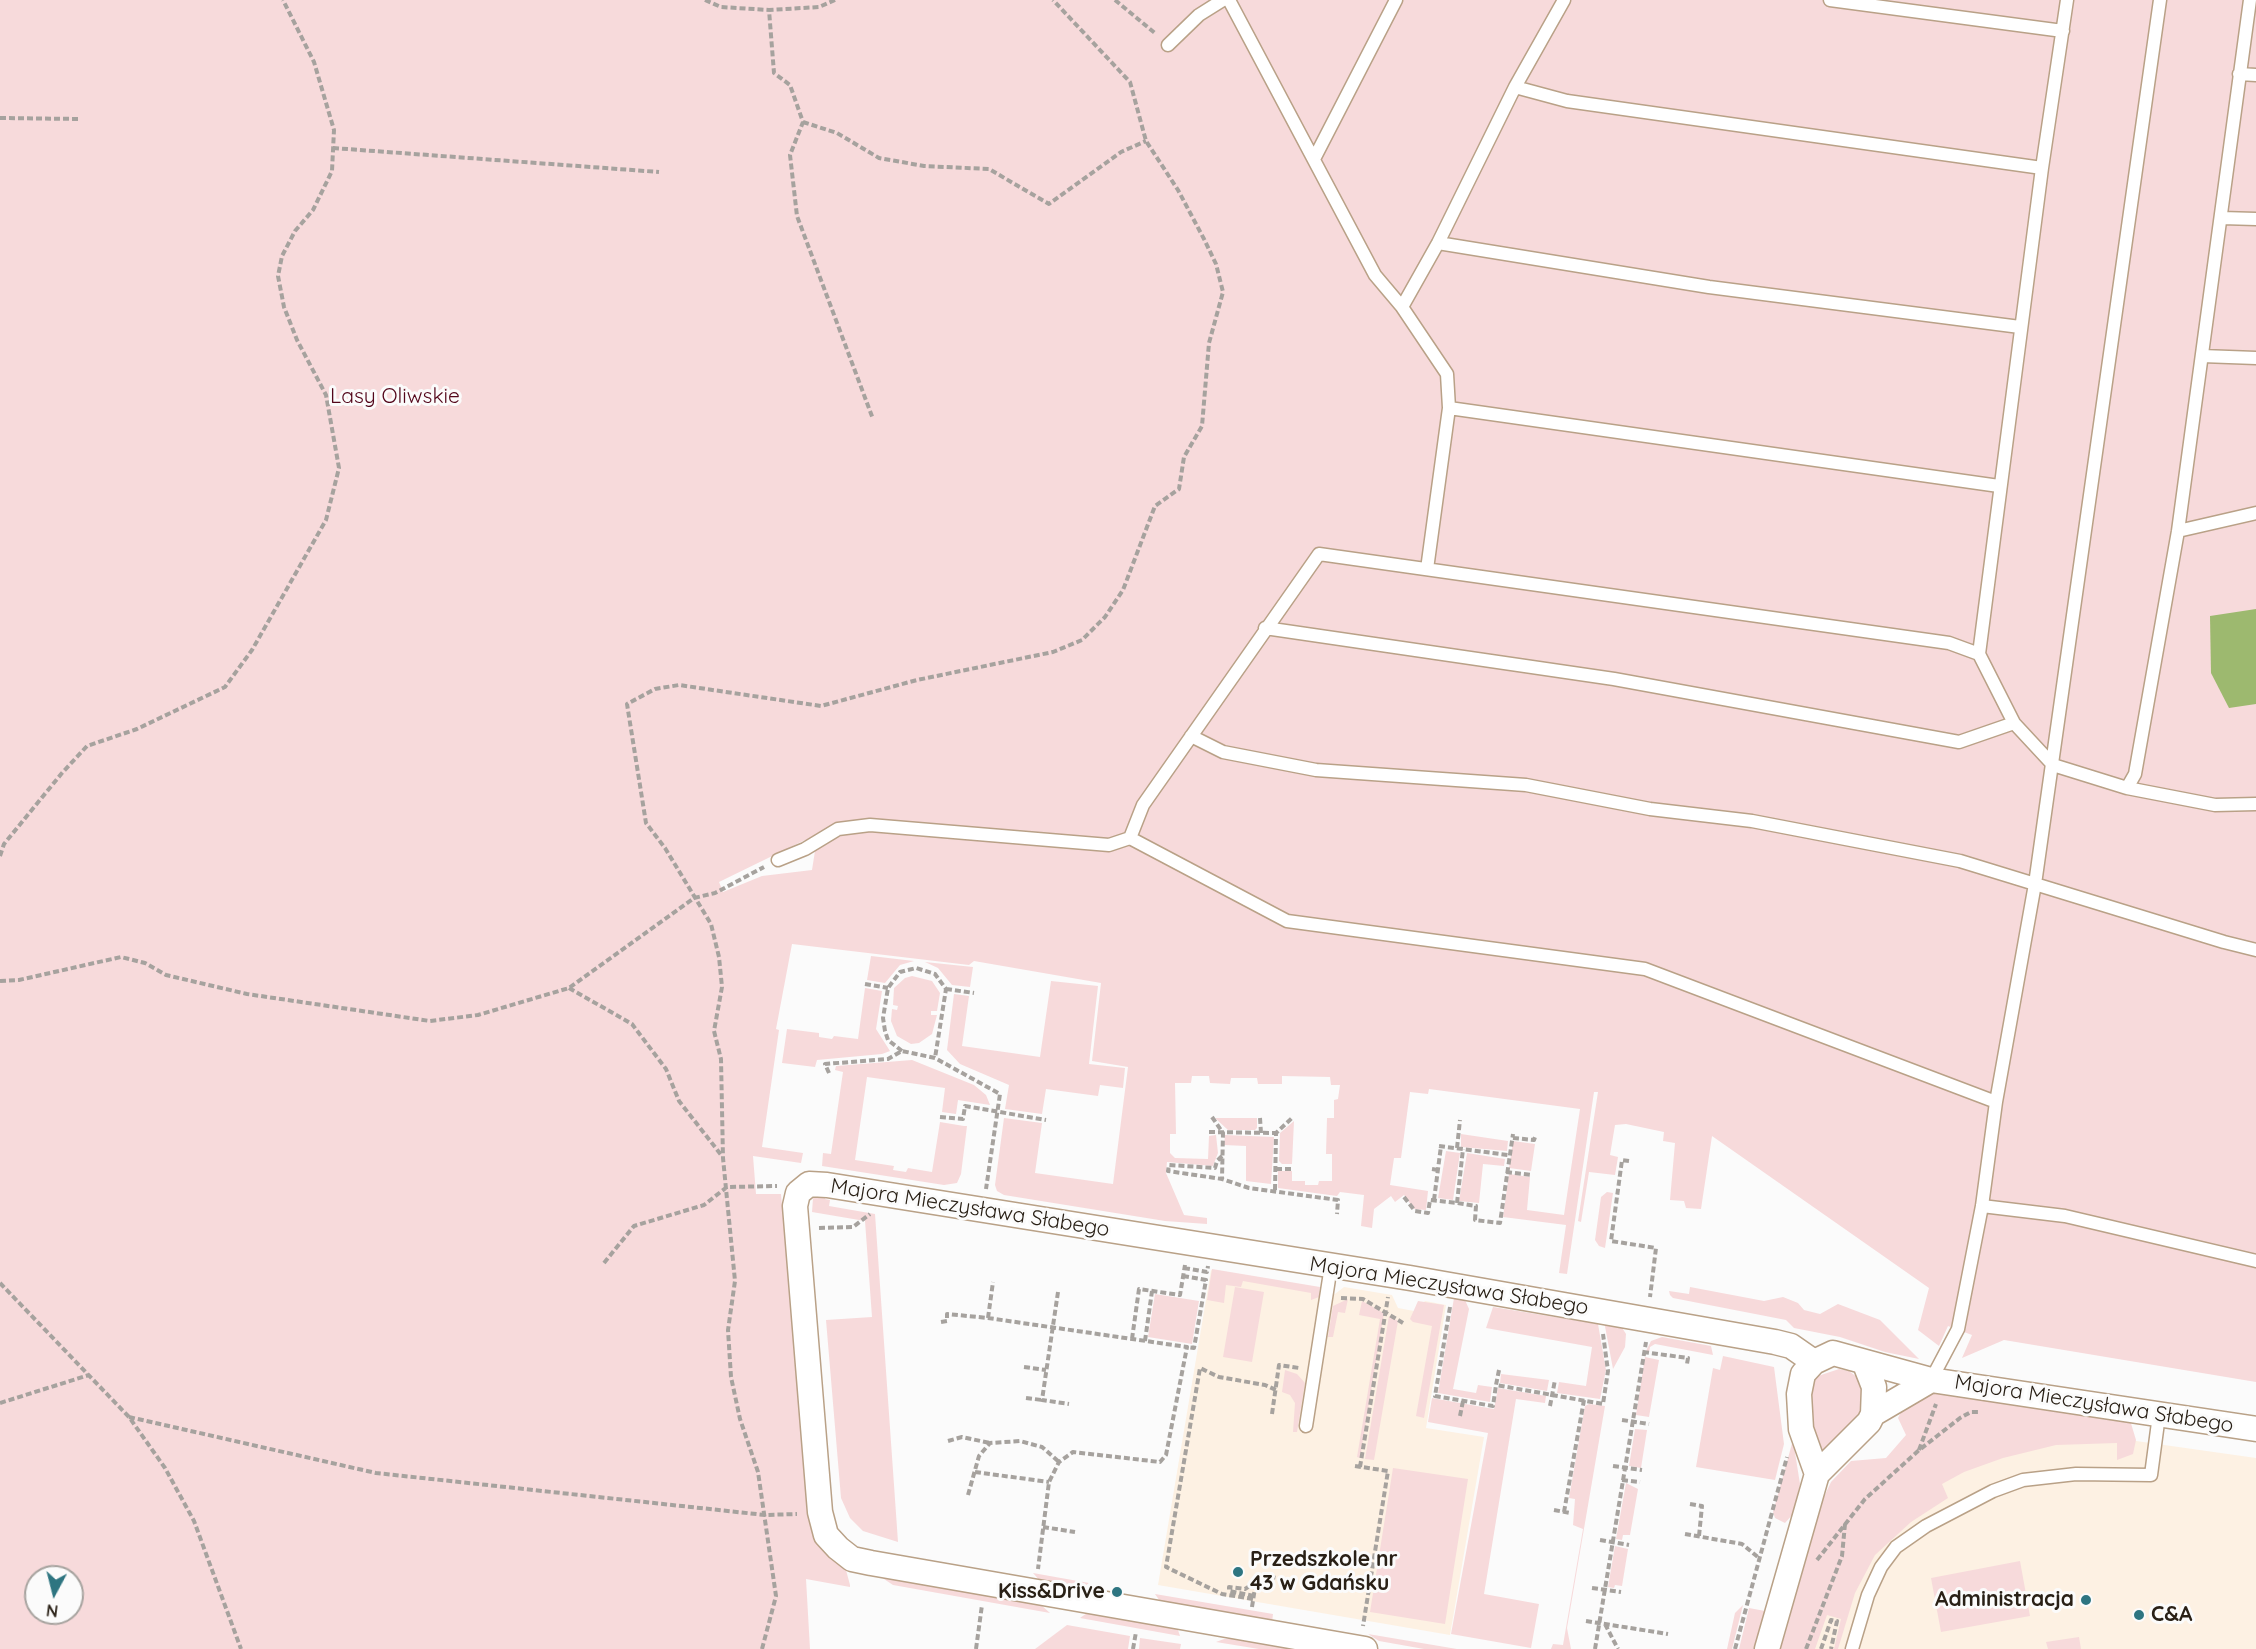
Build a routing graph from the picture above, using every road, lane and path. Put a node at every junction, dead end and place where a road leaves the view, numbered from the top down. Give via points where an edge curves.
1 (283, 0) edge
2 (705, 0) edge
3 (835, 0) edge
4 (1053, 0) edge
5 (1115, 0) edge
6 (1223, 0) edge
7 (1229, 0) edge
8 (1396, 0) edge
9 (1564, 0) edge
10 (1830, 0) edge
11 (2067, 0) edge
12 (2160, 0) edge
13 (2250, 0) edge
14 (769, 10) junction
15 (2063, 31) junction
16 (1168, 45) joint
17 (2239, 74) junction
18 (2256, 75) edge
19 (1515, 87) junction
20 (0, 118) edge
21 (81, 119) dead end
22 (803, 122) junction
23 (1146, 141) junction
24 (333, 148) junction
25 (1314, 159) junction
26 (2042, 168) junction
27 (659, 172) dead end
28 (2222, 218) junction
29 (2256, 219) edge
30 (1438, 243) junction
31 (1402, 307) junction
32 (2020, 327) junction
33 (2202, 356) junction
34 (2256, 358) edge
35 (1449, 408) junction
36 (873, 419) dead end
37 (1999, 486) junction
38 (2256, 513) edge
39 (2178, 531) junction
40 (1426, 569) junction
41 (1264, 628) junction
42 (1978, 654) junction
43 (2014, 723) junction
44 (1191, 736) junction
45 (2053, 765) junction
46 (2127, 788) junction
47 (2256, 804) edge
48 (1130, 838) junction
49 (0, 856) edge
50 (778, 860) joint
51 (2035, 884) junction
52 (694, 898) junction
53 (2256, 950) edge
54 (0, 981) edge
55 (865, 984) dead end
56 (569, 988) junction
57 (888, 988) junction
58 (946, 989) junction
59 (974, 993) dead end
60 (902, 1051) junction
61 (935, 1058) junction
62 (829, 1073) dead end
63 (1996, 1102) junction
64 (998, 1111) junction
65 (940, 1117) dead end
66 (1212, 1117) dead end
67 (1260, 1118) dead end
68 (1292, 1118) dead end
69 (1046, 1120) dead end
70 (1460, 1120) dead end
71 (1209, 1132) dead end
72 (1223, 1133) junction
73 (1261, 1133) junction
74 (1276, 1133) junction
75 (1535, 1137) dead end
76 (1457, 1148) junction
77 (1463, 1149) junction
78 (1508, 1155) junction
79 (1222, 1156) junction
80 (723, 1158) junction
81 (1629, 1161) dead end
82 (1276, 1169) junction
83 (1293, 1169) dead end
84 (1432, 1169) dead end
85 (1438, 1170) junction
86 (1506, 1172) junction
87 (1532, 1175) dead end
88 (988, 1178) dead end
89 (1222, 1179) junction
90 (727, 1188) junction
91 (1275, 1190) junction
92 (798, 1193) junction
93 (1404, 1197) dead end
94 (1434, 1200) junction
95 (1456, 1203) junction
96 (1982, 1206) junction
97 (1616, 1209) junction
98 (1622, 1209) dead end
99 (876, 1210) dead end
100 (1338, 1214) dead end
101 (816, 1228) dead end
102 (1632, 1235) dead end
103 (1630, 1244) junction
104 (2256, 1261) edge
105 (604, 1263) dead end
106 (1208, 1266) dead end
107 (1331, 1266) junction
108 (1183, 1276) junction
109 (0, 1282) edge
110 (993, 1282) dead end
111 (1388, 1290) dead end
112 (1152, 1291) junction
113 (1058, 1292) dead end
114 (1650, 1297) dead end
115 (1356, 1298) dead end
116 (1451, 1301) dead end
117 (1387, 1313) junction
118 (988, 1318) junction
119 (941, 1322) dead end
120 (1403, 1323) dead end
121 (1052, 1327) junction
122 (1602, 1330) dead end
123 (1650, 1338) dead end
124 (1132, 1339) junction
125 (1145, 1341) junction
126 (1187, 1347) junction
127 (1643, 1352) junction
128 (1814, 1362) junction
129 (1687, 1364) dead end
130 (1865, 1364) junction
131 (1024, 1366) dead end
132 (1279, 1367) dead end
133 (1046, 1370) junction
134 (1499, 1370) dead end
135 (89, 1375) junction
136 (1555, 1380) dead end
137 (1936, 1380) junction
138 (1496, 1385) junction
139 (1276, 1390) junction
140 (1552, 1395) junction
141 (1026, 1398) dead end
142 (1042, 1400) junction
143 (1584, 1400) junction
144 (1463, 1401) junction
145 (0, 1403) edge
146 (1069, 1404) dead end
147 (1550, 1406) dead end
148 (1990, 1412) dead end
149 (1272, 1414) dead end
150 (1873, 1414) junction
151 (2159, 1415) junction
152 (1460, 1416) dead end
153 (129, 1417) junction
154 (1622, 1419) dead end
155 (1633, 1421) junction
156 (1649, 1424) dead end
157 (1306, 1426) dead end
158 (2256, 1429) edge
159 (948, 1441) dead end
160 (990, 1443) junction
161 (1789, 1448) dead end
162 (1918, 1451) junction
163 (1059, 1462) junction
164 (1613, 1466) dead end
165 (1624, 1468) junction
166 (1642, 1470) dead end
167 (975, 1472) junction
168 (1817, 1474) junction
169 (1622, 1480) junction
170 (1049, 1482) junction
171 (1640, 1482) dead end
172 (968, 1495) dead end
173 (1690, 1504) dead end
174 (1554, 1510) dead end
175 (820, 1512) junction
176 (1564, 1512) junction
177 (1570, 1513) dead end
178 (765, 1515) junction
179 (1845, 1524) junction
180 (1043, 1527) junction
181 (1075, 1532) dead end
182 (1685, 1534) dead end
183 (1699, 1536) junction
184 (1600, 1540) dead end
185 (1612, 1542) junction
186 (1629, 1545) dead end
187 (1759, 1558) junction
188 (1813, 1566) dead end
189 (1038, 1569) dead end
190 (1278, 1578) dead end
191 (1256, 1581) junction
192 (1592, 1588) dead end
193 (1604, 1590) junction
194 (1621, 1592) dead end
195 (1254, 1598) junction
196 (982, 1605) dead end
197 (1252, 1607) dead end
198 (1586, 1621) dead end
199 (1602, 1623) junction
200 (1136, 1632) dead end
201 (1668, 1634) dead end
202 (1364, 1638) edge
203 (241, 1649) edge
204 (762, 1649) edge
205 (976, 1649) edge
206 (1133, 1649) edge
207 (1595, 1649) edge
208 (1618, 1649) edge
209 (1735, 1649) edge
210 (1767, 1649) edge
211 (1806, 1649) edge
212 (1821, 1649) edge
213 (1832, 1649) edge
214 (1852, 1649) edge

1 - 24 path via 314,62 334,130
2 - 14 path via 721,7
3 - 14 path via 819,8
4 - 23 path via 1130,82
5 - 16 path
6 - 16 lane via 1199,15
7 - 25 lane
8 - 25 lane
9 - 19 lane
10 - 15 lane
11 - 15 lane
12 - 45 lane
13 - 17 lane
14 - 22 path via 774,73 790,85
15 - 26 lane
17 - 18 lane
17 - 28 lane
19 - 26 lane via 1567,101
19 - 30 lane
20 - 21 path
22 - 23 path via 837,133 879,158 924,166 989,169 1049,204 1121,152
22 - 36 path via 790,155 797,216
23 - 52 path via 1204,239 1223,292 1209,343 1202,426 1184,457 1179,489 1155,507 1123,590 1105,617 1082,640 1063,648 821,706 679,685 655,689 627,704 646,823
24 - 27 path
24 - 49 path via 332,171 313,210 295,231 282,256 278,276 284,307 297,340 326,395 339,468 326,520 252,650 225,687 138,729 87,746 4,844
25 - 31 lane via 1375,275
26 - 32 lane
28 - 29 lane
28 - 33 lane
30 - 31 lane
30 - 32 lane via 1709,287
31 - 35 lane via 1447,374
32 - 37 lane
33 - 34 lane
33 - 39 lane
35 - 37 lane
35 - 40 lane
37 - 42 lane
38 - 39 lane
39 - 46 lane via 2135,774
40 - 41 lane via 1319,554
40 - 42 lane via 1949,643
41 - 43 lane via 1614,679 1959,742
41 - 44 lane
42 - 43 lane
43 - 45 lane
44 - 48 lane via 1143,805
44 - 51 lane via 1223,752 1316,770 1526,785 1650,809 1764,823 1960,861
45 - 46 lane
45 - 51 lane
46 - 47 lane via 2215,805
48 - 50 lane via 1109,845 870,825 838,829
48 - 63 lane via 1287,921 1645,969
50 - 52 path via 715,893
51 - 53 lane
51 - 63 lane
52 - 56 path
52 - 80 path via 711,924 719,957 722,987 714,1031 721,1059
54 - 56 path via 121,957 145,963 166,975 247,994 430,1021 478,1015
55 - 57 path
56 - 80 path via 632,1024 666,1069 679,1101
57 - 58 path via 900,972 916,968 935,974
57 - 60 path via 885,1031 888,1040
58 - 59 path
58 - 61 path
60 - 61 path
60 - 62 path via 888,1059 825,1064
61 - 64 path via 1000,1094
63 - 96 lane
64 - 65 path via 965,1106 963,1119
64 - 69 path
64 - 88 path
66 - 72 path
67 - 73 path
68 - 74 path
70 - 76 path
71 - 72 path
72 - 73 path
72 - 79 path
73 - 74 path
74 - 82 path
75 - 78 path via 1534,1140 1513,1136
76 - 77 path
76 - 85 path via 1440,1146
77 - 78 path
77 - 95 path
78 - 86 path
79 - 89 path
79 - 89 path via 1215,1168 1169,1165 1168,1171
80 - 90 path
81 - 97 path via 1622,1161
82 - 83 path
82 - 91 path
84 - 85 path
85 - 94 path
86 - 87 path
86 - 95 path via 1500,1223 1474,1220 1476,1206
89 - 91 path via 1249,1188
90 - 92 path via 779,1186
90 - 105 path via 704,1205 634,1226
90 - 178 path via 735,1281 728,1330 731,1377 758,1472
91 - 100 path via 1338,1200
92 - 107 street, Majora Mieczysława Słabego via 809,1184 827,1185
92 - 175 street, Majora Mieczysława Słabego via 795,1206
93 - 94 path via 1415,1211 1428,1213 1430,1200
94 - 95 path
96 - 104 lane via 2065,1216
96 - 137 lane via 1958,1329
97 - 98 path
97 - 103 path via 1611,1241
99 - 101 path via 853,1227
102 - 103 path
103 - 114 path via 1656,1248
106 - 108 path via 1207,1272 1184,1268
107 - 128 street, Majora Mieczysława Słabego via 1775,1342 1791,1346
107 - 157 lane
108 - 112 path via 1180,1295
108 - 126 path via 1206,1280 1194,1348
109 - 135 path
110 - 118 path
111 - 117 path
112 - 124 path via 1139,1289
112 - 125 path
113 - 121 path
115 - 117 path
116 - 144 path via 1435,1396
117 - 120 path
117 - 202 path via 1358,1466 1388,1471
118 - 119 path via 946,1314 947,1321
118 - 121 path
121 - 124 path
121 - 133 path
122 - 143 path via 1608,1371 1603,1404
123 - 127 path
124 - 125 path
125 - 126 path
126 - 163 path via 1166,1455 1160,1462 1073,1452
127 - 129 path via 1688,1358
127 - 155 path
128 - 130 street, Majora Mieczysława Słabego via 1833,1353
128 - 168 street via 1803,1374 1799,1394 1801,1429
130 - 137 street, Majora Mieczysława Słabego
130 - 150 street via 1874,1387
131 - 133 path
132 - 139 path
133 - 142 path
134 - 138 path
135 - 145 path
135 - 153 path
136 - 140 path
137 - 150 street, Majora Mieczysława Słabego
137 - 151 street, Majora Mieczysława Słabego
137 - 162 path via 1935,1407
138 - 140 path
138 - 144 path via 1492,1406
139 - 149 path
139 - 195 path via 1219,1377 1200,1368 1166,1567 1222,1594
140 - 143 path
140 - 147 path
141 - 142 path
142 - 146 path
143 - 176 path
144 - 152 path
148 - 162 path via 1971,1412
150 - 168 street
151 - 158 street, Majora Mieczysława Słabego
151 - 214 lane via 2151,1475 2076,1474 2023,1480 1926,1526 1896,1547 1868,1595
153 - 178 path via 376,1473
153 - 203 path via 165,1468 194,1521
154 - 155 path
155 - 156 path
155 - 165 path
159 - 160 path via 962,1437
160 - 163 path via 1020,1442 1042,1447
160 - 167 path via 979,1456
161 - 187 path
162 - 179 path via 1865,1499
163 - 170 path
164 - 165 path
165 - 166 path
165 - 169 path
167 - 170 path
167 - 172 path
168 - 210 street
169 - 171 path
169 - 185 path
170 - 180 path
173 - 183 path via 1702,1506
174 - 176 path
175 - 178 path
175 - 202 street, Majora Mieczysława Słabego via 826,1535 838,1548 852,1558 871,1563
176 - 177 path
178 - 204 path via 776,1596
179 - 188 path
179 - 211 path via 1842,1556
180 - 181 path
180 - 189 path
182 - 183 path
183 - 187 path via 1742,1544
184 - 185 path
185 - 186 path
185 - 193 path
187 - 209 path
190 - 191 path via 1257,1575
191 - 195 path
191 - 195 path via 1245,1589 1229,1587 1229,1592
192 - 193 path
193 - 194 path
193 - 199 path
195 - 197 path
196 - 205 path
198 - 199 path
199 - 201 path
199 - 207 path
199 - 208 path
200 - 206 path
212 - 213 path via 1831,1620 1838,1621

